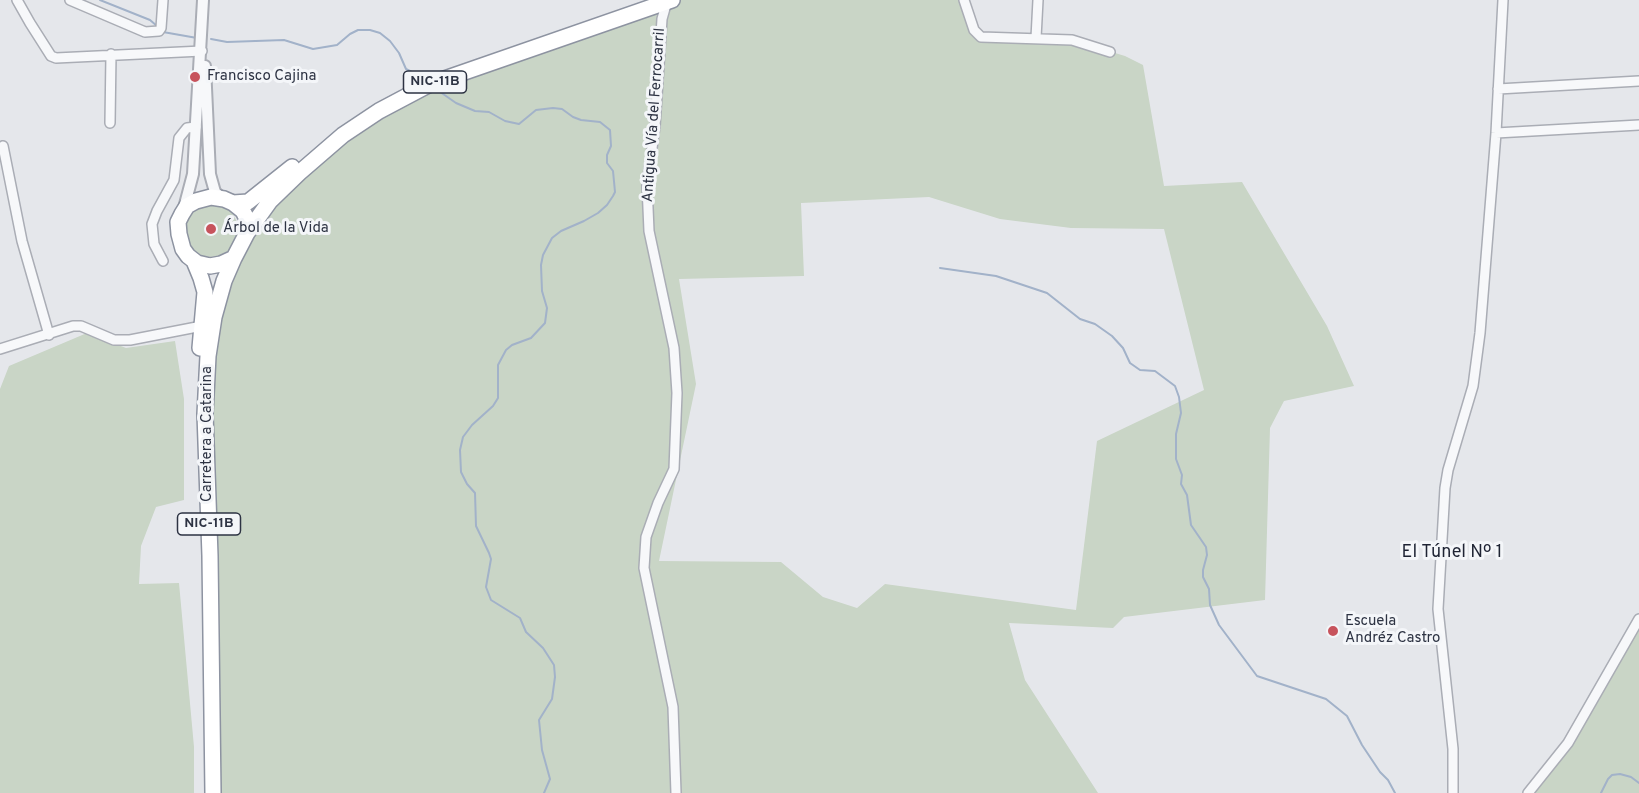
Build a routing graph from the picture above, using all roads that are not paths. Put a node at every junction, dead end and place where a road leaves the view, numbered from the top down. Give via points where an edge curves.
1 (17, 0) edge
2 (70, 0) edge
3 (163, 0) edge
4 (203, 0) edge
5 (645, 0) edge
6 (964, 0) edge
7 (1038, 0) edge
8 (1503, 0) edge
9 (669, 1) edge
10 (1036, 38) junction
11 (202, 51) junction
12 (1110, 52) dead end
13 (111, 54) junction
14 (1639, 81) edge
15 (1498, 88) junction
16 (110, 123) dead end
17 (1639, 124) edge
18 (196, 127) junction
19 (1496, 133) junction
20 (3, 146) dead end
21 (228, 201) junction
22 (183, 211) junction
23 (247, 233) junction
24 (234, 258) junction
25 (163, 261) dead end
26 (194, 261) junction
27 (202, 326) junction
28 (49, 335) junction
29 (0, 349) edge
30 (1639, 619) edge
31 (205, 793) edge
32 (213, 793) edge
33 (676, 793) edge
34 (1453, 793) edge
35 (1528, 793) edge

1 - 13 street via 51,56
2 - 3 street via 146,33 161,28
4 - 11 street
5 - 21 highway, NIC-11B via 398,90 353,115 251,201
6 - 10 street via 974,30 981,37
7 - 10 street
8 - 15 street
9 - 23 highway, NIC-11B via 430,84 379,111 299,173 270,201
9 - 33 street, Antigua Vía del Ferrocarril via 662,19 647,185 649,231 674,348 674,469 646,537 644,568 673,707
10 - 12 street via 1072,40
11 - 13 street
11 - 18 street
11 - 21 street via 210,174 215,192
13 - 16 street
14 - 15 street
15 - 19 street
17 - 19 street
18 - 22 street via 191,186
18 - 25 street via 187,128 179,138 174,180 152,224 154,244
19 - 34 street via 1473,386 1445,488 1438,609 1453,749
20 - 28 street via 22,241
21 - 22 highway, NIC-11B via 211,197 192,203
21 - 23 highway via 246,217
22 - 26 highway, NIC-11B via 178,222 179,234 183,249
23 - 24 highway, NIC-11B
24 - 26 highway via 210,266
24 - 32 highway, Carretera a Catarina / NIC-11B via 214,317 205,414
26 - 27 highway, Carretera a Catarina / NIC-11B via 205,292
27 - 28 street via 129,340 114,340 81,326
27 - 31 highway, Carretera a Catarina / NIC-11B via 197,466
28 - 29 street
30 - 35 street via 1568,743

